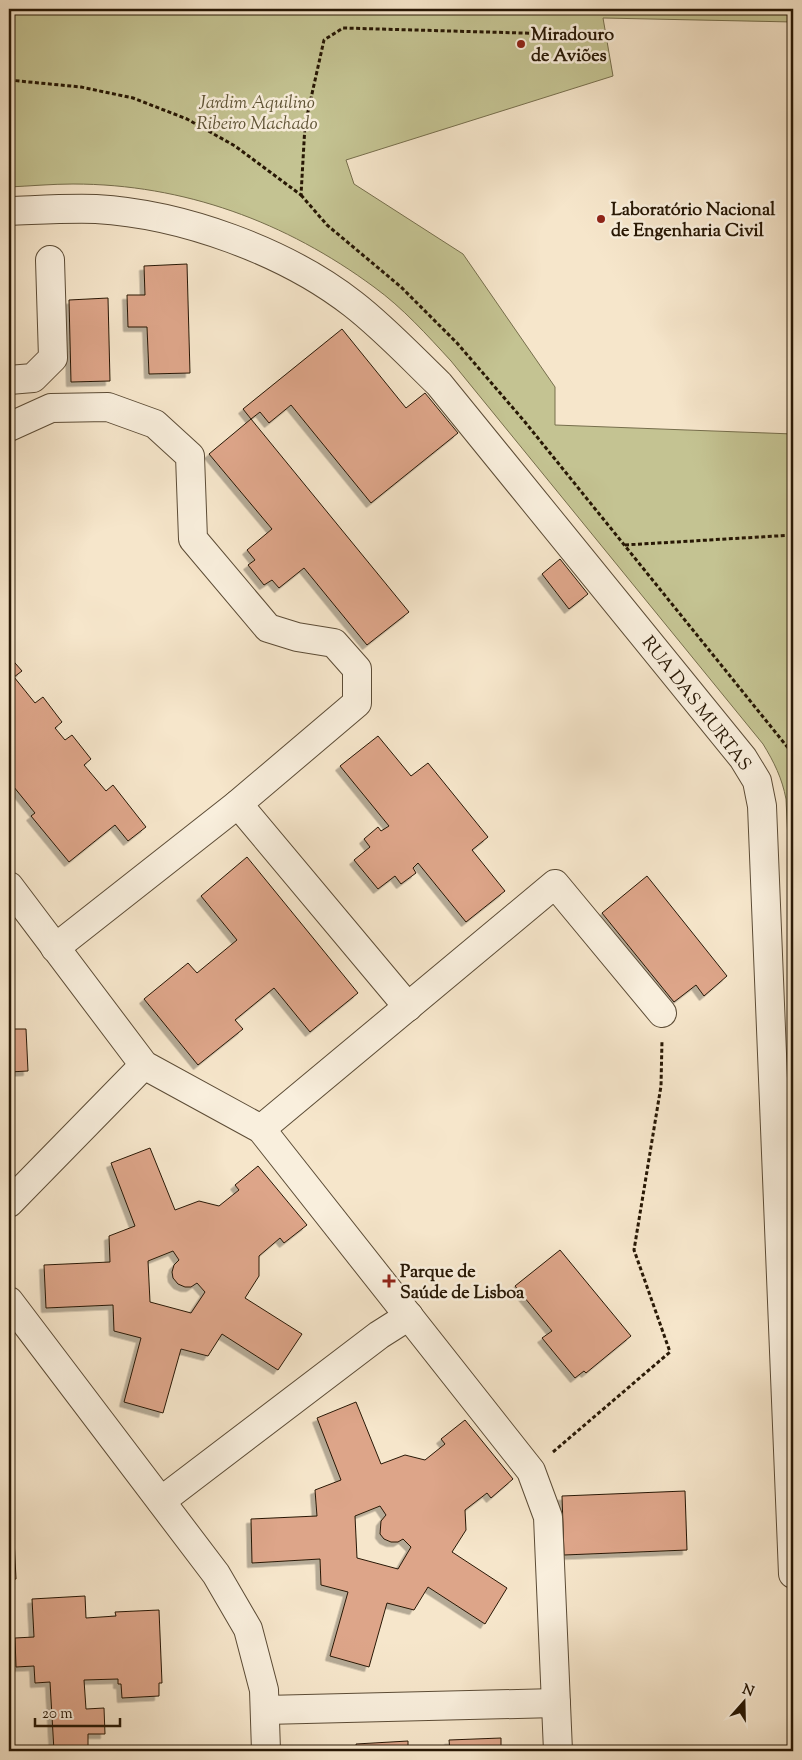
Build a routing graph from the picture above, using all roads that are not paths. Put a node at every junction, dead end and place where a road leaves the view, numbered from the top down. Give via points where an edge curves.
1 (9, 210) edge
2 (50, 260) dead end
3 (9, 380) edge
4 (9, 427) edge
5 (238, 804) junction
6 (9, 886) edge
7 (55, 948) junction
8 (408, 1007) junction
9 (662, 1013) road end
10 (144, 1065) junction
11 (261, 1129) junction
12 (9, 1203) edge
13 (9, 1301) edge
14 (409, 1316) junction
15 (161, 1501) junction
16 (793, 1574) edge
17 (556, 1703) junction
18 (265, 1710) junction
19 (266, 1751) edge
20 (558, 1751) edge

1 - 16 street, RUA DAS MURTAS via 97,209 125,212 215,233 276,257 352,303 383,328 439,384 743,758 757,781 762,806
2 - 3 street via 53,358 33,378
4 - 5 street via 51,408 108,408 155,424 190,456 193,539 268,628 334,643 357,669 357,703
5 - 7 street
5 - 8 street
6 - 7 street
7 - 10 street
8 - 9 street via 555,884
8 - 11 street
10 - 11 street
10 - 12 street
11 - 14 street
13 - 15 street
14 - 15 street
14 - 17 street via 532,1471 548,1517
15 - 18 street via 216,1574 248,1629 264,1690
17 - 18 street
17 - 20 street
18 - 19 street

